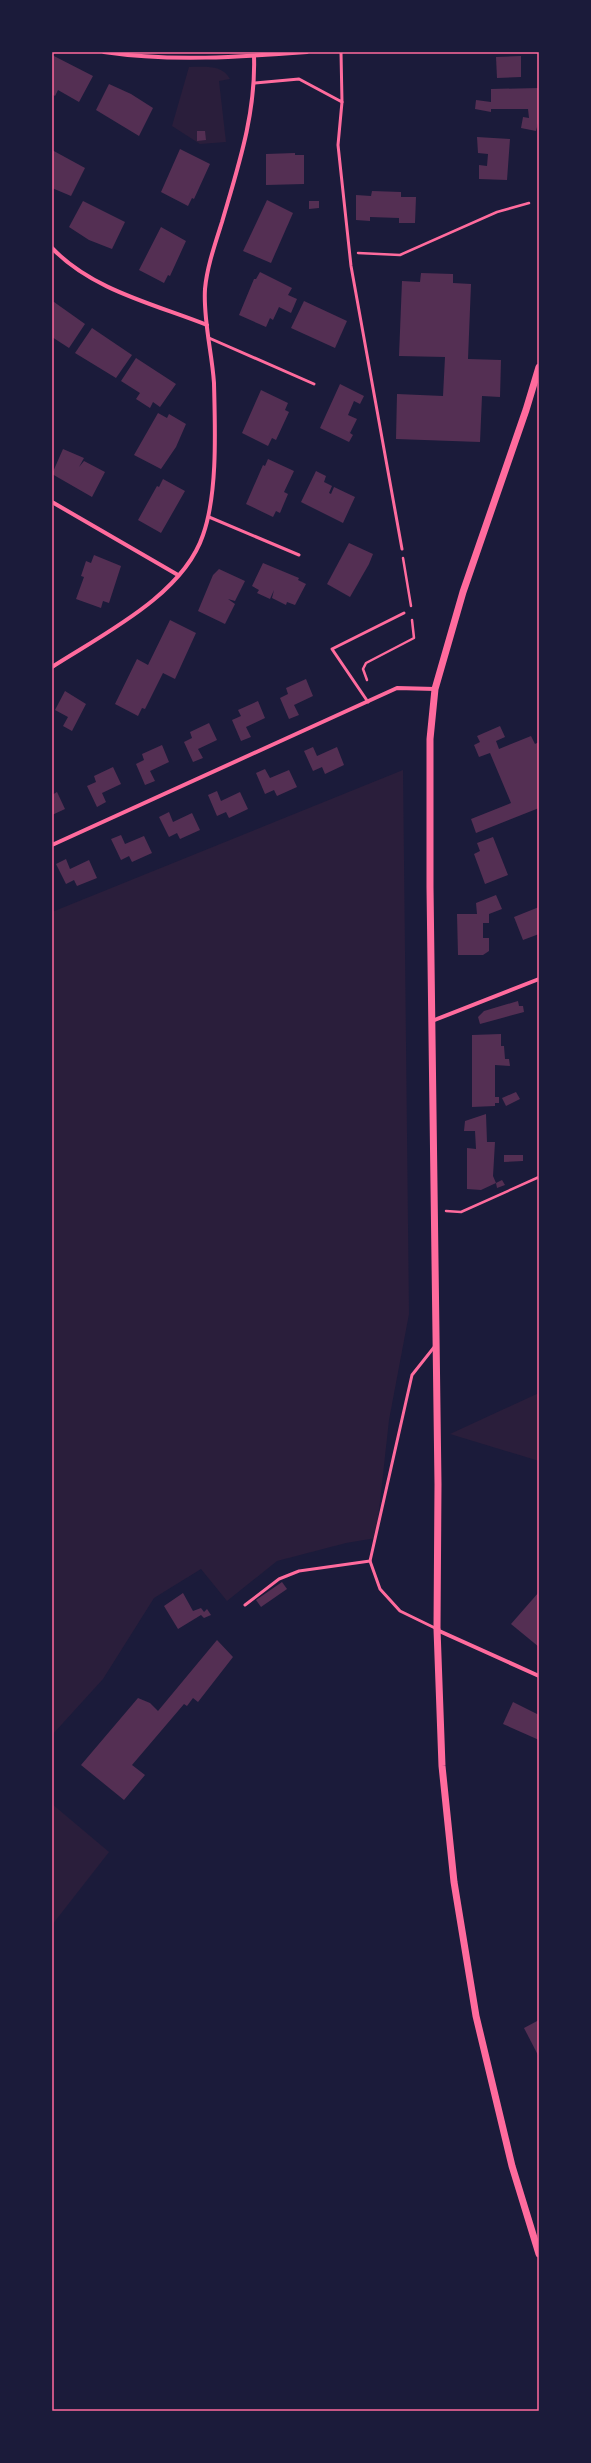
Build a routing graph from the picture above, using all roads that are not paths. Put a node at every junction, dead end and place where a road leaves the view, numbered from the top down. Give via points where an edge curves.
1 (104, 52) edge
2 (226, 52) edge
3 (307, 52) edge
4 (341, 52) edge
5 (254, 56) junction
6 (226, 57) junction
7 (255, 84) junction
8 (342, 102) junction
9 (52, 248) edge
10 (207, 325) junction
11 (209, 338) junction
12 (539, 367) edge
13 (314, 384) dead end
14 (52, 502) edge
15 (209, 517) junction
16 (402, 549) road end
17 (299, 556) dead end
18 (178, 576) junction
19 (404, 613) road end
20 (52, 667) edge
21 (435, 689) junction
22 (368, 702) junction
23 (52, 845) edge
24 (539, 979) edge
25 (432, 1021) junction
26 (436, 1345) junction
27 (370, 1561) junction
28 (245, 1605) dead end
29 (437, 1630) junction
30 (539, 1676) edge
31 (539, 2254) edge

1 - 6 street via 186,58
2 - 6 street
3 - 5 street
4 - 8 lane
5 - 6 street
5 - 7 street
7 - 8 lane via 299,79
7 - 10 street via 246,140 211,258 205,289
8 - 16 lane via 338,145 350,253
9 - 10 street via 68,265 120,292
10 - 11 street
11 - 13 lane
11 - 15 street via 214,382 214,448
12 - 21 street via 463,592
14 - 18 street
15 - 17 lane
15 - 18 street via 197,550
18 - 20 street via 140,610
19 - 22 lane via 332,649
21 - 22 street via 397,688
21 - 25 street via 430,747
22 - 23 street
24 - 25 street
25 - 26 street
26 - 27 lane via 412,1376
26 - 29 street
27 - 28 lane via 299,1571 279,1579
27 - 29 lane via 380,1589 400,1611
29 - 30 street
29 - 31 street via 442,1766 463,1940 492,2090

